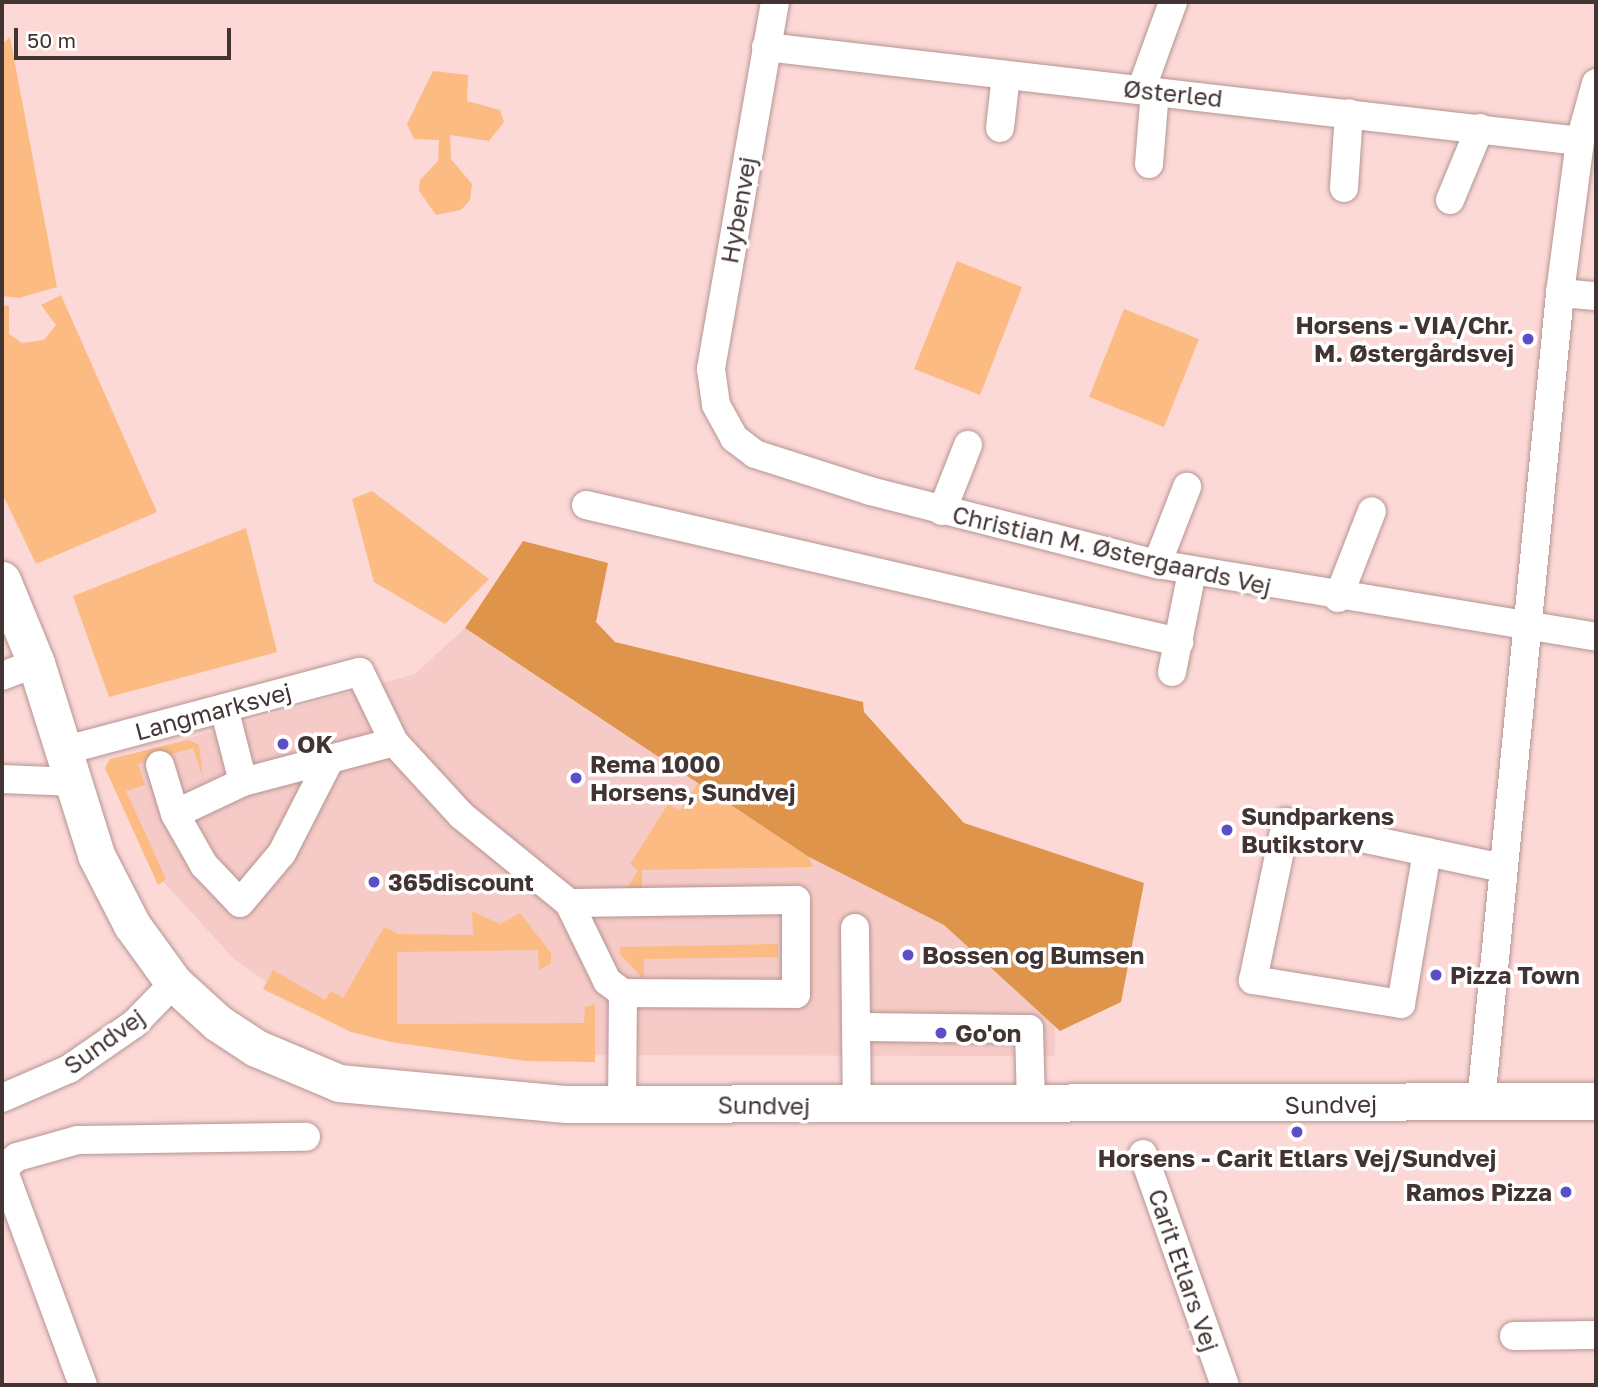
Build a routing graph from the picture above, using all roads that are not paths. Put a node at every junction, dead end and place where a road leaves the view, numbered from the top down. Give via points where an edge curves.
1 (775, 2) edge
2 (1173, 2) edge
3 (766, 47) junction
4 (1006, 75) junction
5 (1596, 83) edge
6 (1148, 90) junction
7 (1349, 113) junction
8 (1000, 128) dead end
9 (1480, 128) junction
10 (1580, 141) junction
11 (1149, 164) dead end
12 (1344, 188) dead end
13 (1450, 200) dead end
14 (1560, 293) junction
15 (1596, 296) edge
16 (720, 417) joint
17 (968, 445) dead end
18 (1187, 487) dead end
19 (586, 505) dead end
20 (942, 511) junction
21 (1372, 511) dead end
22 (1157, 564) junction
23 (1192, 572) junction
24 (2, 580) edge
25 (1338, 598) junction
26 (1526, 629) junction
27 (1596, 637) edge
28 (1179, 642) junction
29 (36, 663) junction
30 (1172, 671) dead end
31 (2, 676) edge
32 (224, 708) junction
33 (394, 742) junction
34 (330, 759) junction
35 (160, 765) dead end
36 (71, 766) junction
37 (2, 779) edge
38 (243, 782) junction
39 (175, 814) junction
40 (1427, 852) junction
41 (1503, 868) junction
42 (569, 903) junction
43 (855, 928) dead end
44 (174, 983) junction
45 (623, 993) junction
46 (857, 1027) junction
47 (2, 1098) edge
48 (1596, 1101) edge
49 (1481, 1102) junction
50 (622, 1103) junction
51 (858, 1106) junction
52 (1031, 1107) junction
53 (306, 1137) dead end
54 (1143, 1154) dead end
55 (3, 1169) edge
56 (1596, 1335) edge
57 (1514, 1336) dead end
58 (83, 1385) edge
59 (1224, 1385) edge

1 - 3 street, Hybenvej
2 - 6 street
3 - 4 street, Østerled
3 - 16 street, Hybenvej via 711,369
4 - 6 street, Østerled
4 - 8 street
5 - 10 street
6 - 7 street, Østerled
6 - 11 street
7 - 9 street, Østerled
7 - 12 street
9 - 10 street, Østerled
9 - 13 street
10 - 14 street
14 - 15 street
14 - 26 street
16 - 20 street, Christian M. Østergaards Vej via 755,454
17 - 20 street
18 - 22 street
19 - 28 street
20 - 22 street, Christian M. Østergaards Vej
21 - 25 street
22 - 23 street, Christian M. Østergaards Vej
23 - 25 street, Christian M. Østergaards Vej
23 - 28 street
24 - 29 main road
25 - 26 street, Christian M. Østergaards Vej
26 - 27 street, Christian M. Østergaards Vej
26 - 41 street
28 - 30 street
29 - 31 street
29 - 36 main road
32 - 33 street, Langmarksvej via 360,672
32 - 36 street, Langmarksvej
32 - 38 street
33 - 34 street
33 - 42 street via 462,816
34 - 38 street
34 - 39 street via 282,853 240,902 204,865
35 - 39 street
36 - 37 street, Langmarksvej
36 - 44 main road via 113,890
38 - 39 street
40 - 40 street via 1286,822 1253,980 1401,1004
40 - 41 street
41 - 49 street
42 - 45 street via 607,981
42 - 45 street via 796,900 796,994
43 - 46 street
44 - 47 street, Sundvej via 134,1024 69,1069
44 - 50 main road, Sundvej via 256,1048 339,1083 426,1095
45 - 50 street
46 - 51 street
46 - 52 street via 1029,1029
48 - 49 main road, Sundvej
49 - 52 main road, Sundvej
50 - 51 main road, Sundvej
51 - 52 main road, Sundvej
53 - 55 street via 78,1140 17,1157
54 - 59 street, Carit Etlars Vej
55 - 58 street
56 - 57 street

